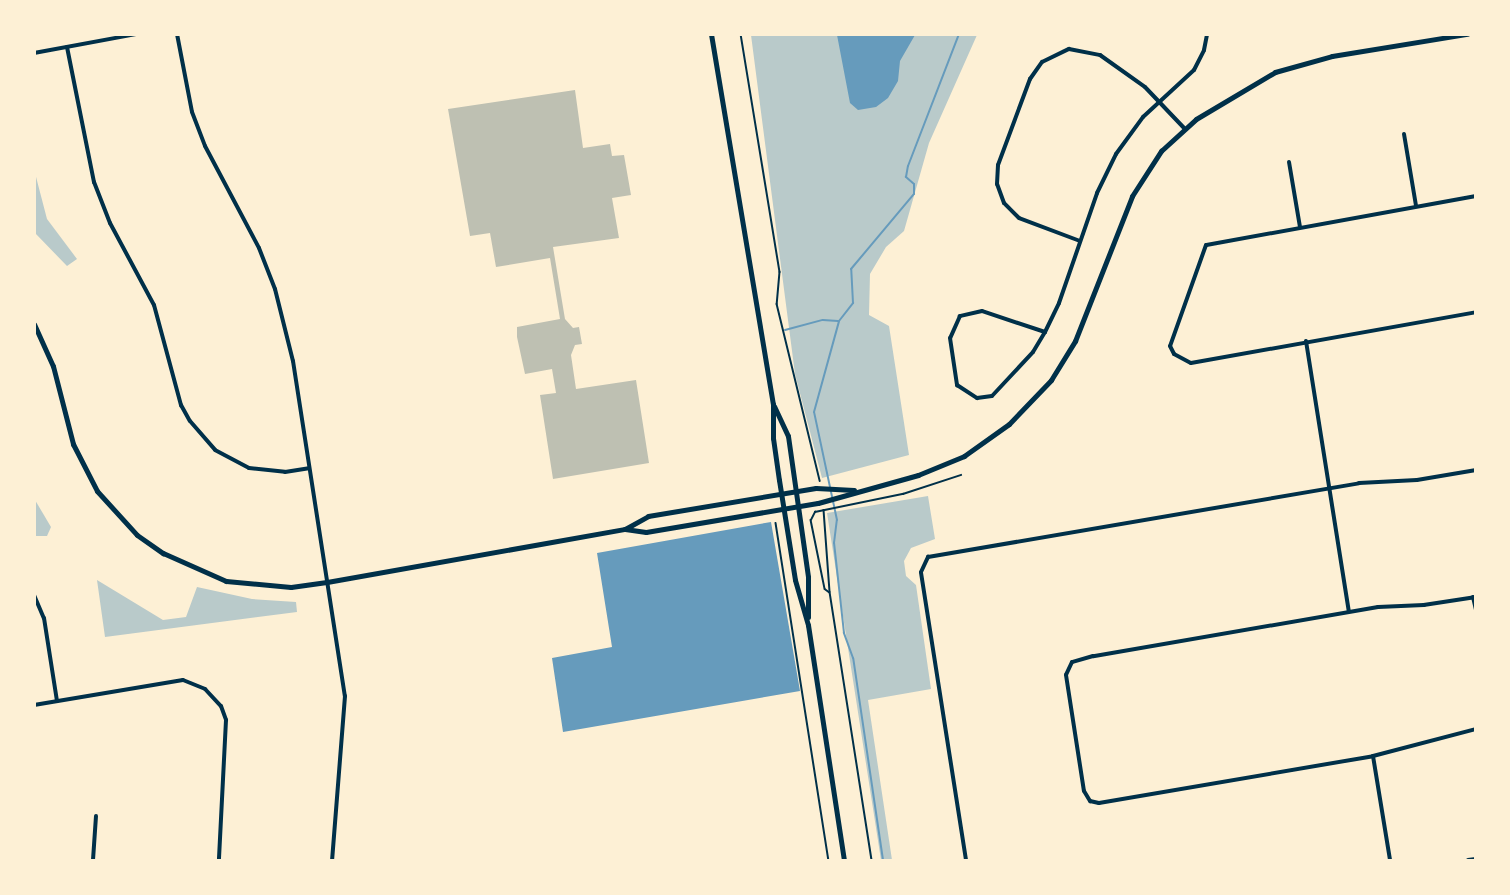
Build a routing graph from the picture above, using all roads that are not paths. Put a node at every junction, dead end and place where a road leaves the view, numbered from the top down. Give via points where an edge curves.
1 (137, 34) edge
2 (177, 34) edge
3 (711, 34) edge
4 (1207, 34) edge
5 (1467, 34) edge
6 (67, 47) junction
7 (34, 53) edge
8 (1158, 101) junction
9 (1185, 129) junction
10 (1404, 134) dead end
11 (1288, 162) dead end
12 (1476, 196) edge
13 (1416, 206) junction
14 (1300, 226) junction
15 (1080, 241) junction
16 (1476, 312) edge
17 (34, 324) edge
18 (1045, 332) junction
19 (1306, 341) junction
20 (773, 404) junction
21 (309, 468) junction
22 (1476, 470) edge
23 (1329, 487) junction
24 (859, 490) junction
25 (797, 491) junction
26 (782, 494) junction
27 (799, 507) junction
28 (784, 509) junction
29 (625, 529) junction
30 (327, 582) junction
31 (35, 595) edge
32 (1474, 597) edge
33 (1476, 610) edge
34 (1349, 612) junction
35 (808, 625) junction
36 (57, 701) junction
37 (34, 705) edge
38 (1476, 729) edge
39 (1373, 756) junction
40 (96, 816) dead end
41 (1476, 859) edge
42 (93, 861) edge
43 (219, 861) edge
44 (332, 861) edge
45 (844, 861) edge
46 (966, 861) edge
47 (1390, 861) edge
48 (1468, 861) edge

1 - 6 street
2 - 21 street via 192,112 205,146 247,222 275,289 293,361
3 - 20 main road
4 - 8 street via 1194,70
5 - 9 main road via 1332,56 1275,72 1224,99
6 - 7 street
6 - 21 street via 94,182 110,223 154,304 181,405 189,421 215,450 240,464 274,471
8 - 9 street
8 - 15 street via 1116,154
8 - 15 street via 1090,51 1059,51 1035,70 998,165 999,194 1019,218
9 - 24 main road via 1161,152 1132,196 1076,341 1051,380 1009,424 964,456 918,475
10 - 13 street
11 - 14 street
12 - 13 street
13 - 14 street
14 - 19 street via 1206,245 1170,346 1181,360 1191,363
15 - 18 street
16 - 19 street
17 - 30 main road via 53,366 66,423 82,465 113,512 137,535 163,554 226,581 291,587
18 - 18 street via 982,311 967,312 955,322 950,338 957,385 976,398 1000,391
19 - 23 street
20 - 25 main road via 788,436
20 - 26 main road via 772,438
21 - 30 street
22 - 23 street via 1418,480
23 - 34 street
23 - 46 street via 928,557 923,562 921,572
24 - 25 main road
24 - 27 main road
25 - 26 main road
25 - 27 main road
26 - 28 main road
26 - 29 main road via 648,516
27 - 28 main road
27 - 35 main road via 808,577
28 - 29 main road via 646,532
28 - 35 main road via 795,580
29 - 30 main road
30 - 44 street via 345,696
31 - 36 street via 44,618
32 - 33 street
32 - 34 street
34 - 39 street via 1093,656 1069,664 1066,675 1084,791 1092,801
35 - 45 main road
36 - 37 street
36 - 43 street via 183,681 196,684 215,698 224,713 226,727
38 - 39 street
39 - 47 street
40 - 42 street
41 - 48 street

